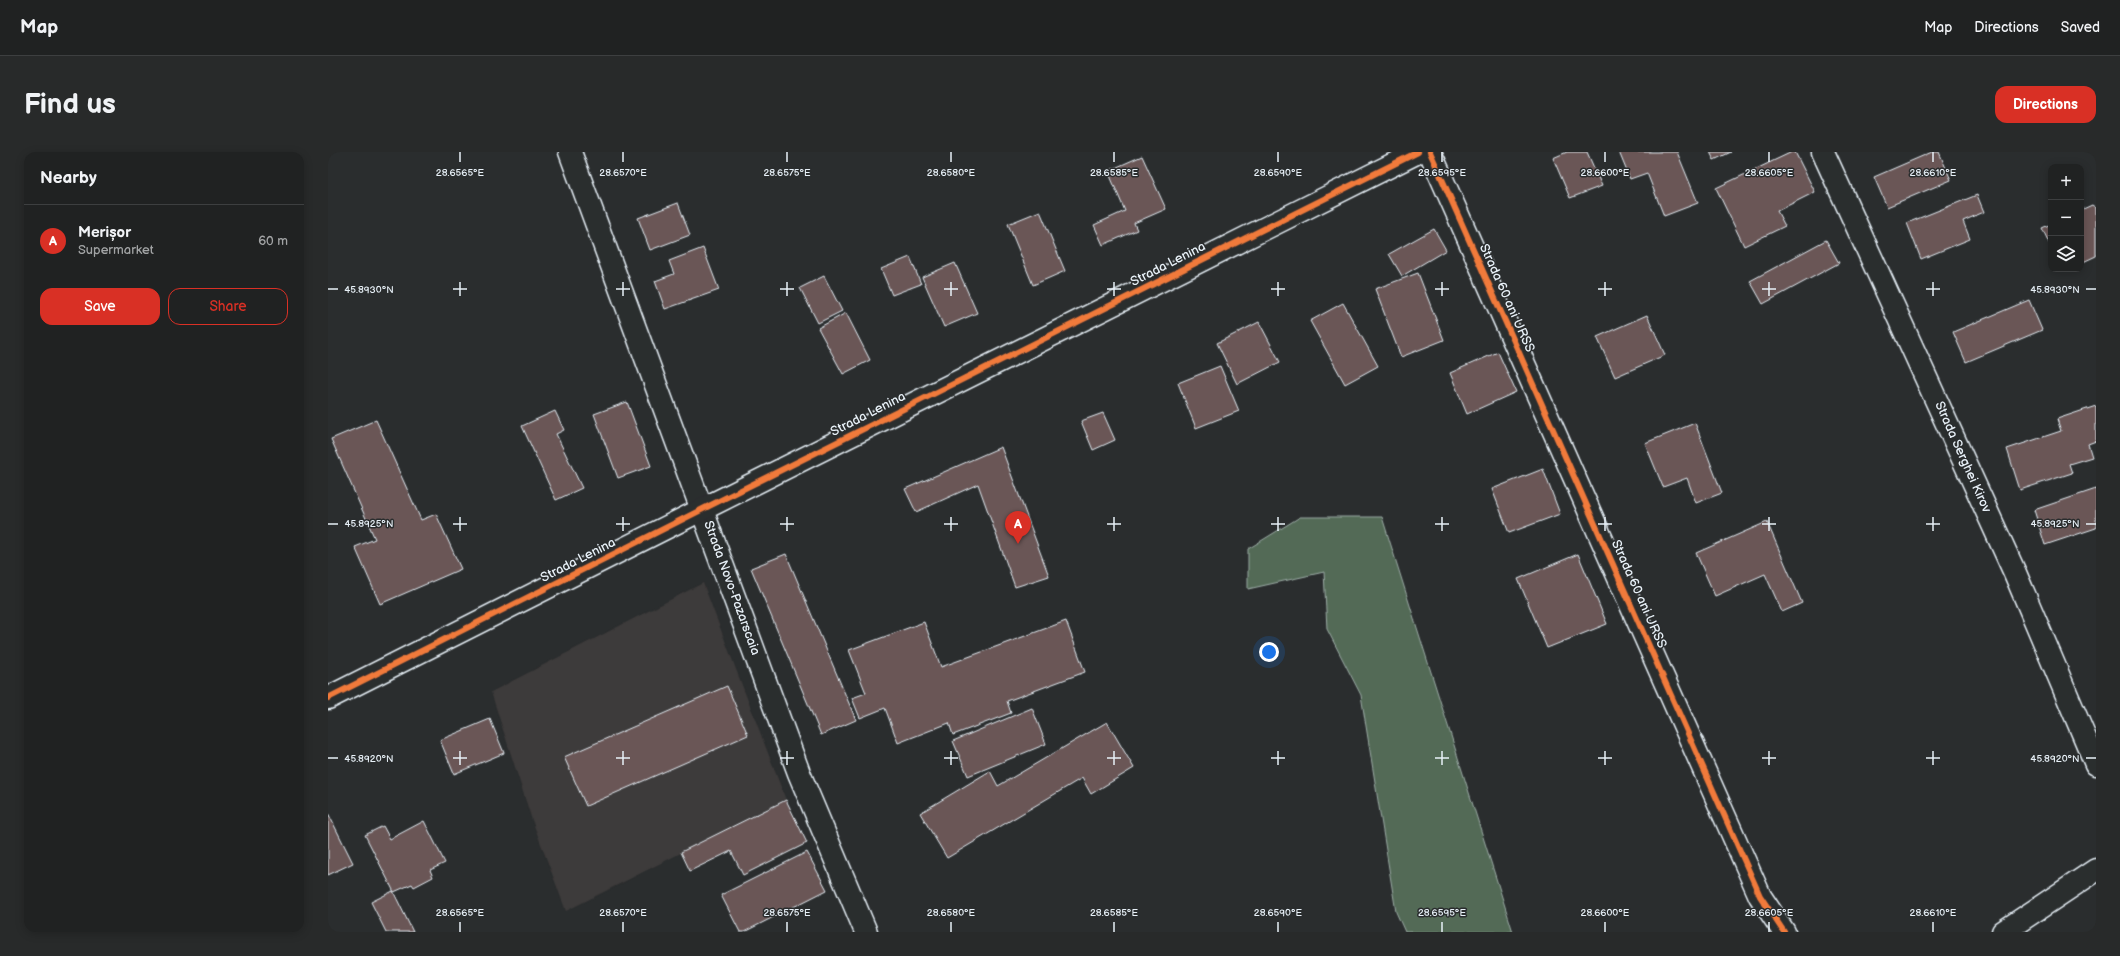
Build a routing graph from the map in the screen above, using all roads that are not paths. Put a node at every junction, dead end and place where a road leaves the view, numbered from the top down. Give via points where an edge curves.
1 (570, 152) edge
2 (1418, 152) edge
3 (1430, 152) edge
4 (1823, 152) edge
5 (703, 509) junction
6 (328, 698) edge
7 (2096, 764) edge
8 (2096, 870) edge
9 (866, 932) edge
10 (1784, 932) edge
11 (2003, 932) edge

1 - 5 street, Strada Novo-Pazarscaia
2 - 5 street, Strada Lenina
3 - 10 street, Strada 60 ani URSS via 1760,896
4 - 7 street, Strada Serghei Kirov via 2015,573
5 - 6 street, Strada Lenina
5 - 9 street, Strada Novo-Pazarscaia via 799,773
8 - 11 street

